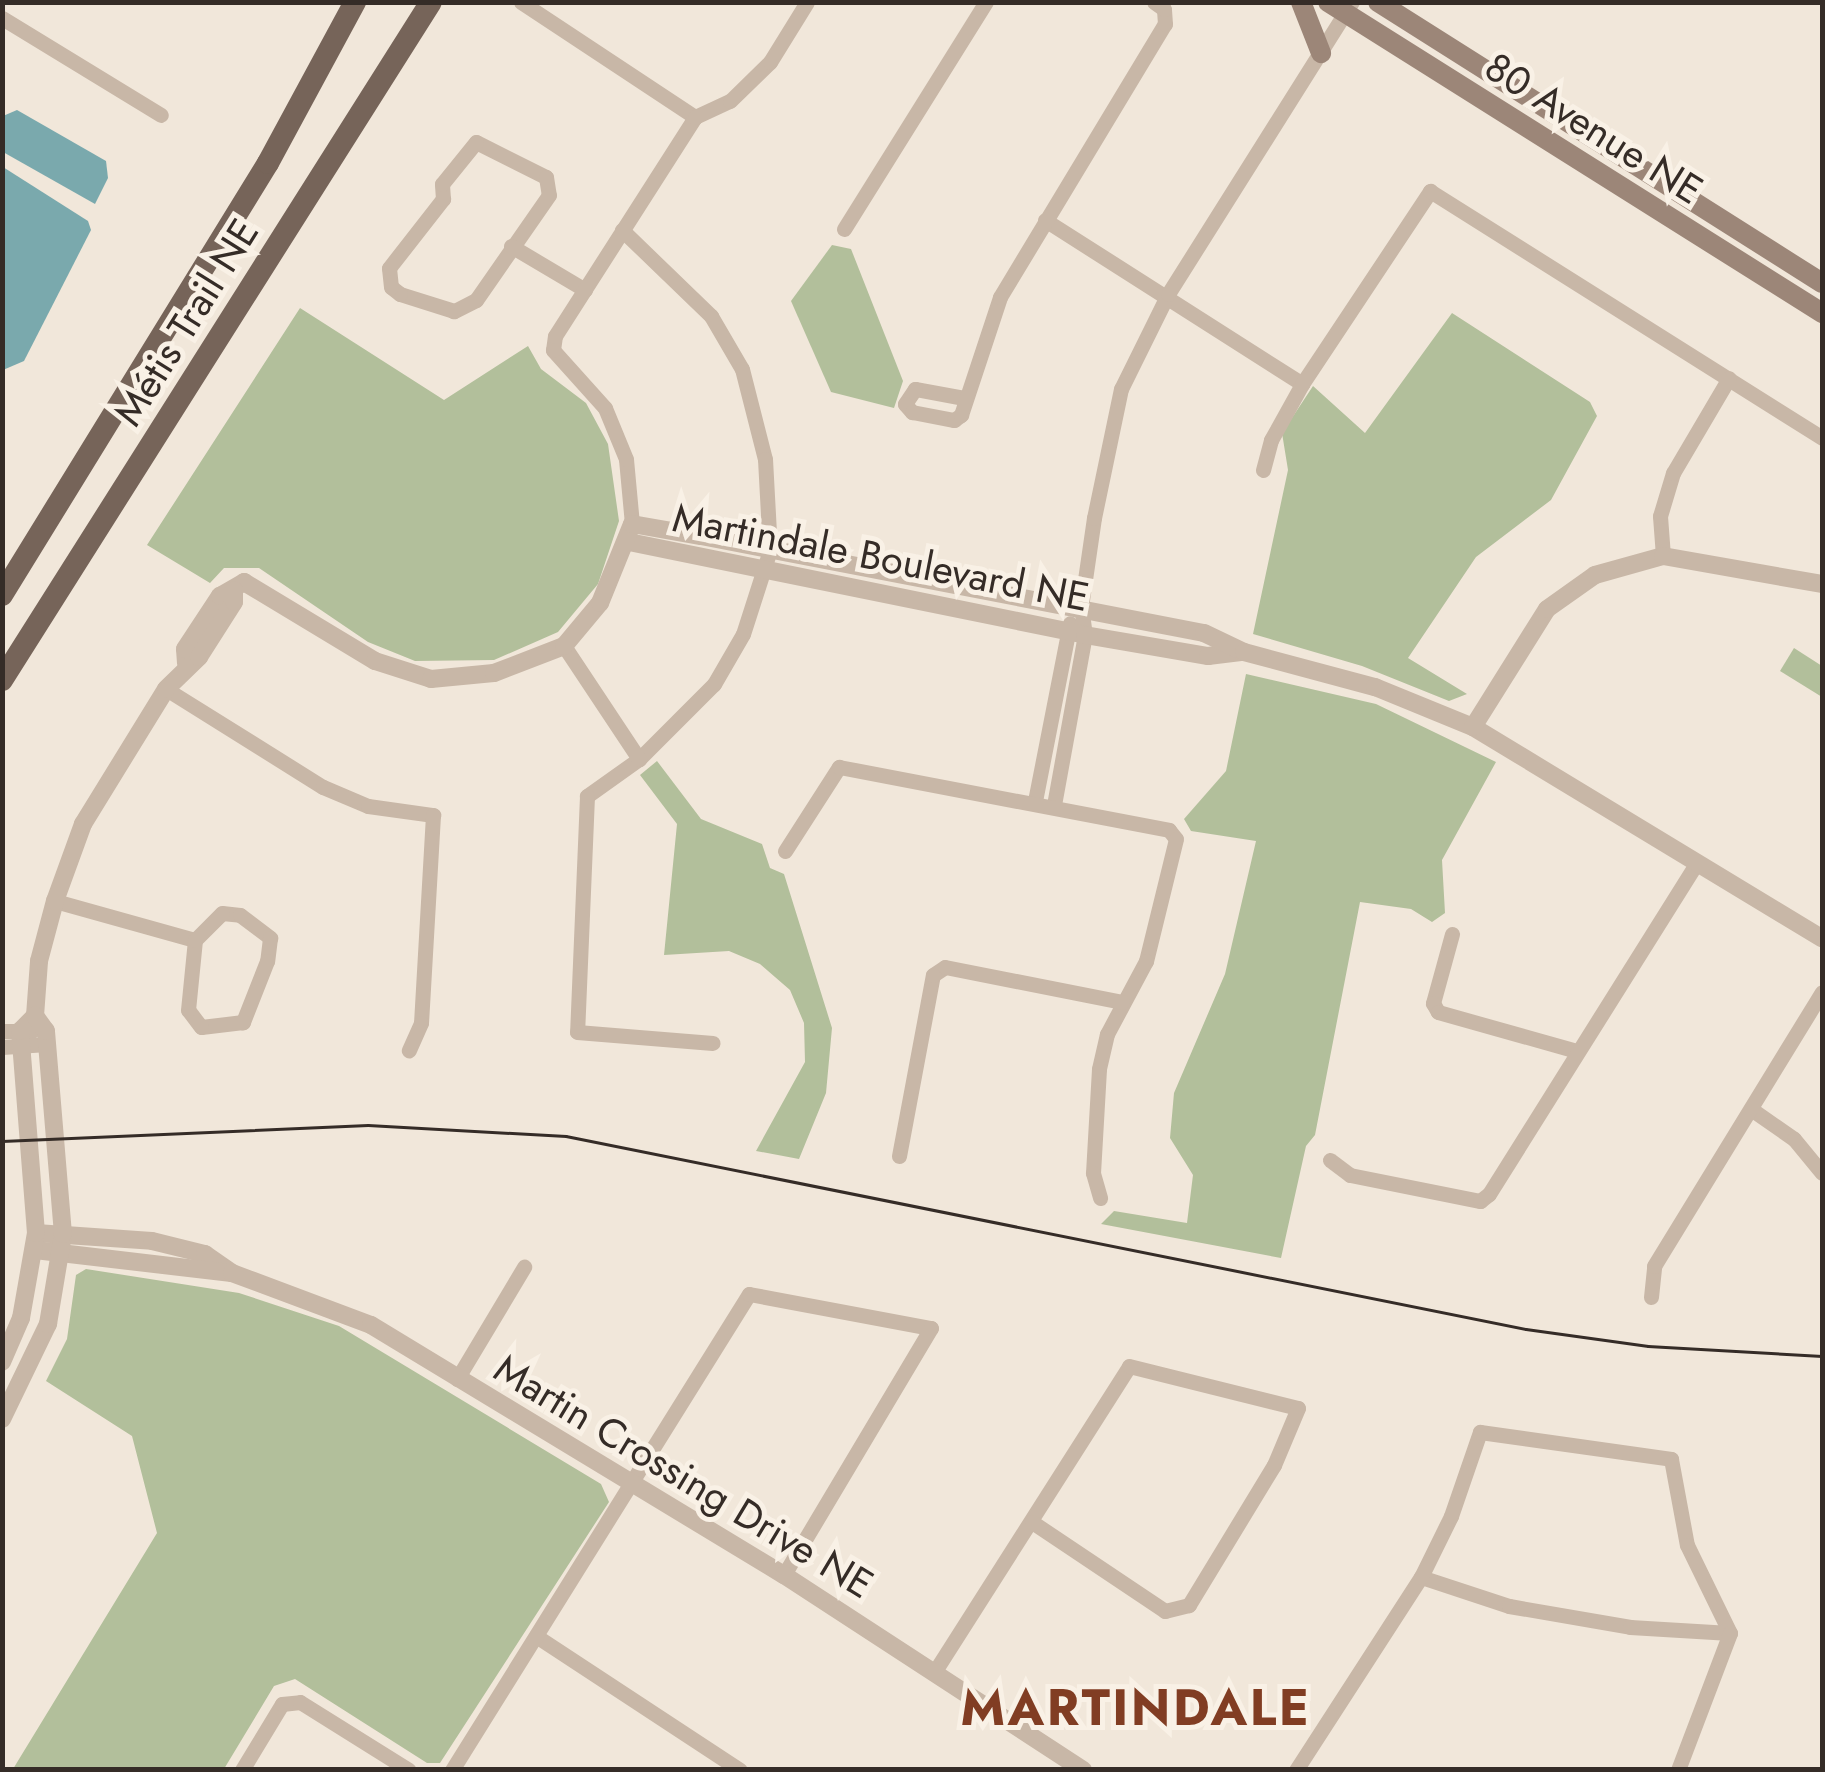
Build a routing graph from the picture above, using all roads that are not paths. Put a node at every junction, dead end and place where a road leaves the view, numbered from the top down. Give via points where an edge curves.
1 (355, 2) edge
2 (431, 2) edge
3 (521, 2) edge
4 (807, 2) edge
5 (986, 2) edge
6 (1154, 2) edge
7 (1302, 2) edge
8 (1378, 2) edge
9 (1341, 6) edge
10 (2, 18) edge
11 (1321, 53) junction
12 (161, 115) dead end
13 (694, 117) junction
14 (1046, 220) junction
15 (622, 230) junction
16 (844, 230) dead end
17 (511, 246) junction
18 (1822, 283) edge
19 (585, 290) junction
20 (1168, 294) junction
21 (1822, 314) edge
22 (1728, 378) junction
23 (1302, 384) junction
24 (964, 398) dead end
25 (1822, 438) edge
26 (1263, 470) dead end
27 (631, 533) junction
28 (770, 550) junction
29 (1663, 556) junction
30 (767, 571) junction
31 (1822, 584) edge
32 (2, 595) edge
33 (1081, 608) junction
34 (1065, 631) junction
35 (1085, 634) junction
36 (564, 646) junction
37 (1244, 652) junction
38 (2, 680) edge
39 (166, 689) junction
40 (1472, 727) junction
41 (639, 758) junction
42 (1035, 801) junction
43 (1054, 804) junction
44 (785, 851) dead end
45 (1697, 862) junction
46 (55, 901) junction
47 (1452, 934) dead end
48 (1822, 938) edge
49 (196, 940) junction
50 (1822, 992) edge
51 (1122, 1002) junction
52 (43, 1031) junction
53 (11, 1039) edge
54 (712, 1042) dead end
55 (409, 1050) dead end
56 (1576, 1051) junction
57 (1751, 1109) junction
58 (900, 1156) dead end
59 (1330, 1160) dead end
60 (1822, 1173) edge
61 (1100, 1198) dead end
62 (36, 1241) junction
63 (62, 1243) junction
64 (524, 1267) dead end
65 (1651, 1298) dead end
66 (2, 1362) edge
67 (457, 1379) junction
68 (2, 1419) edge
69 (630, 1485) junction
70 (1032, 1522) junction
71 (784, 1575) junction
72 (1420, 1577) junction
73 (1730, 1634) junction
74 (536, 1636) junction
75 (935, 1672) junction
76 (242, 1770) edge
77 (409, 1770) edge
78 (452, 1770) edge
79 (740, 1770) edge
80 (1083, 1770) edge
81 (1296, 1770) edge
82 (1678, 1770) edge

1 - 32 main road, Métis Trail NE via 268,163
2 - 38 main road, Métis Trail NE
3 - 13 street
4 - 13 street via 770,62 730,102
5 - 16 street
6 - 14 street via 1164,9 1165,24
7 - 11 main road
8 - 18 main road, 80 Avenue NE
9 - 11 street
9 - 21 main road, 80 Avenue NE
10 - 12 street
11 - 20 street
13 - 15 street
14 - 20 street
14 - 24 street via 1000,298
15 - 19 street
15 - 28 street via 710,316 742,369 765,459
17 - 17 street via 550,186 546,176 476,142 442,184 443,200 411,232 389,268 391,287 454,311 467,308
17 - 19 street
19 - 27 street via 553,350 605,408 626,459
20 - 23 street
20 - 33 street via 1121,388
22 - 23 street via 1430,191
22 - 25 street
22 - 29 street via 1674,473 1660,516
23 - 26 street via 1271,440
27 - 28 street, Martindale Boulevard NE
27 - 30 street, Martindale Boulevard NE
27 - 36 street, Martindale Boulevard NE via 600,603
28 - 30 street
28 - 33 street, Martindale Boulevard NE
29 - 31 street
29 - 40 street via 1595,576 1547,609
30 - 34 street, Martindale Boulevard NE
30 - 41 street via 714,684
33 - 34 street
33 - 35 street
33 - 37 street, Martindale Boulevard NE via 1204,634
34 - 35 street, Martindale Boulevard NE
34 - 42 street
35 - 37 street, Martindale Boulevard NE via 1208,656
35 - 43 street
36 - 39 street, Martindale Boulevard NE via 494,673 431,679 375,662 244,582 220,596
36 - 41 street
37 - 40 street, Martindale Boulevard NE via 1375,687
39 - 46 street, Martindale Boulevard NE via 83,824
39 - 55 street via 323,787 368,806 432,814 421,1024
40 - 45 street, Martindale Boulevard NE
41 - 54 street via 587,796 577,1032
42 - 43 street
42 - 44 street via 839,767
43 - 51 street via 1168,830 1176,839 1146,961
45 - 48 street, Martindale Boulevard NE
45 - 56 street
46 - 49 street
46 - 52 street, Martindale Boulevard NE via 40,961
47 - 56 street via 1434,1003 1438,1012
49 - 49 street via 222,913 240,916 270,938 243,1022 201,1027 188,1010
50 - 57 street
51 - 58 street via 944,966 933,975
51 - 61 street via 1099,1069 1093,1173
52 - 53 street
52 - 53 street
52 - 63 street, Martindale Boulevard NE
53 - 62 street
56 - 59 street via 1480,1201 1350,1176
57 - 60 street via 1794,1138
57 - 65 street via 1654,1266
62 - 63 street, Martin Crossing Drive NE
62 - 66 street via 21,1318
63 - 67 street, Martin Crossing Drive NE via 232,1273 325,1304
63 - 68 street, Martindale Boulevard NE via 48,1324
64 - 67 street
67 - 69 street, Martin Crossing Drive NE
69 - 71 street, Martin Crossing Drive NE
69 - 71 street via 749,1294 930,1328
69 - 74 street
70 - 70 street via 1129,1366 1298,1408 1274,1465 1189,1605 1165,1611
70 - 75 street
71 - 75 street, Martin Crossing Drive NE
72 - 73 street via 1510,1606 1630,1627
72 - 73 street via 1451,1516 1480,1432 1671,1459 1686,1545
72 - 81 street
73 - 82 street
74 - 78 street
74 - 79 street
75 - 80 street, Martin Crossing Drive NE
76 - 77 street via 282,1704 300,1702

